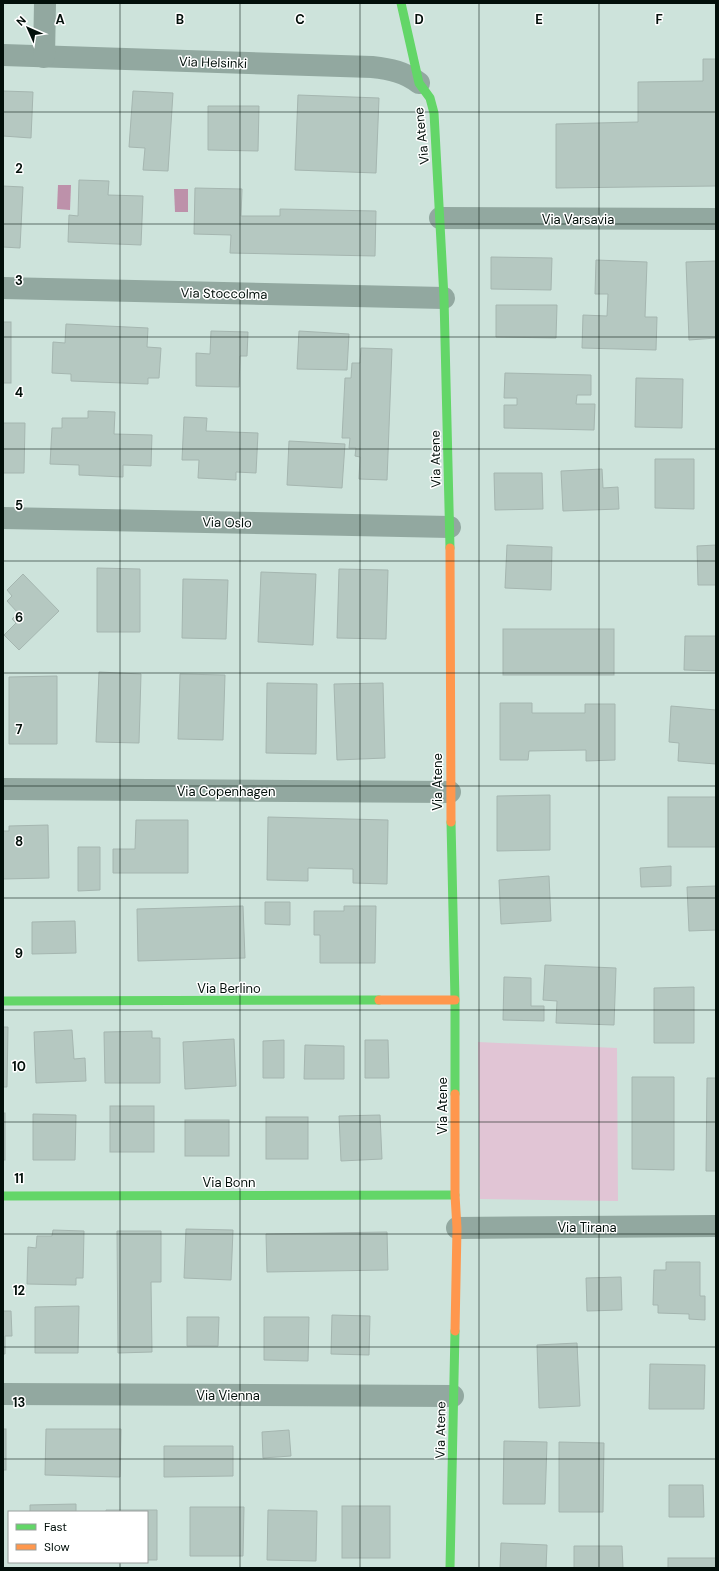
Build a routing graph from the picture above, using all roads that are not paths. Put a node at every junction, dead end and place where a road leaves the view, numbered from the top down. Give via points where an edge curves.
1 (45, 3) edge
2 (401, 3) edge
3 (3, 55) edge
4 (44, 57) junction
5 (419, 83) junction
6 (440, 218) junction
7 (716, 220) edge
8 (3, 288) edge
9 (444, 298) junction
10 (3, 518) edge
11 (450, 527) junction
12 (3, 789) edge
13 (450, 792) junction
14 (455, 1000) junction
15 (3, 1001) edge
16 (455, 1195) junction
17 (3, 1196) edge
18 (716, 1226) edge
19 (457, 1228) junction
20 (3, 1394) edge
21 (453, 1396) junction
22 (450, 1568) edge

1 - 4 street
2 - 5 street, Via Atene
3 - 4 street, Via Helsinki
4 - 5 street, Via Helsinki via 372,67 392,69 406,74
5 - 6 street, Via Atene via 430,98 434,113
6 - 7 street, Via Varsavia
6 - 9 street, Via Atene
8 - 9 street, Via Stoccolma
9 - 11 street, Via Atene
10 - 11 street, Via Oslo
11 - 13 street, Via Atene
12 - 13 street, Via Copenhagen
13 - 14 street, Via Atene
14 - 15 street, Via Berlino
14 - 16 street, Via Atene
16 - 17 street, Via Bonn
16 - 19 street, Via Atene
18 - 19 street, Via Tirana
19 - 21 street, Via Atene
20 - 21 street, Via Vienna
21 - 22 street, Via Atene

